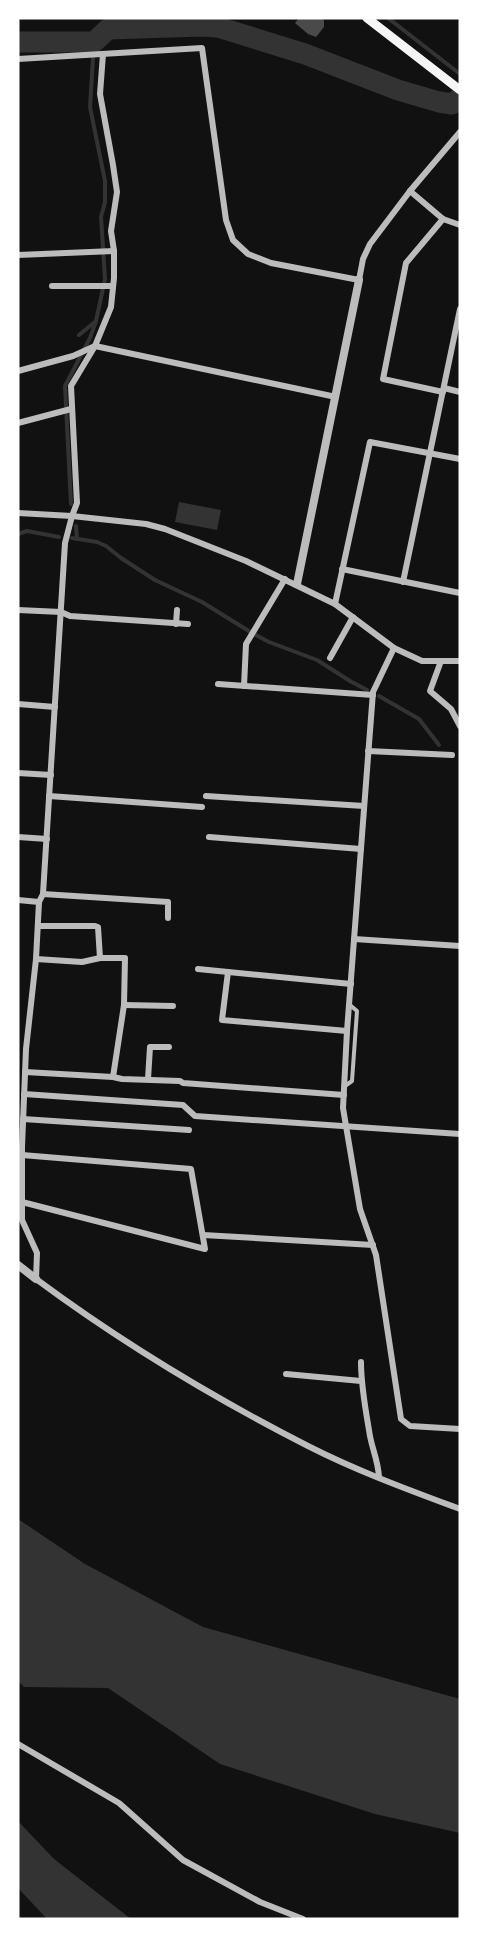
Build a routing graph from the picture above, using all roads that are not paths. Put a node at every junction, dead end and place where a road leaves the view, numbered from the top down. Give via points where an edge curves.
1 (367, 18) edge
2 (101, 54) junction
3 (18, 59) edge
4 (459, 88) edge
5 (460, 132) edge
6 (410, 191) junction
7 (443, 219) junction
8 (460, 225) edge
9 (107, 252) junction
10 (18, 255) edge
11 (359, 280) junction
12 (52, 286) dead end
13 (111, 286) junction
14 (460, 309) edge
15 (94, 346) junction
16 (18, 371) edge
17 (443, 390) junction
18 (460, 392) edge
19 (336, 396) junction
20 (68, 410) junction
21 (18, 423) edge
22 (431, 453) junction
23 (460, 459) edge
24 (18, 513) edge
25 (72, 516) junction
26 (342, 569) junction
27 (285, 579) junction
28 (403, 582) junction
29 (297, 584) junction
30 (460, 593) edge
31 (335, 604) junction
32 (18, 610) edge
33 (177, 610) dead end
34 (61, 612) junction
35 (353, 617) junction
36 (176, 624) junction
37 (188, 624) dead end
38 (394, 648) junction
39 (330, 658) dead end
40 (441, 661) junction
41 (460, 662) edge
42 (218, 684) dead end
43 (244, 686) junction
44 (373, 695) junction
45 (18, 704) edge
46 (55, 707) junction
47 (460, 726) edge
48 (369, 751) junction
49 (452, 755) dead end
50 (18, 773) edge
51 (51, 775) junction
52 (50, 796) junction
53 (206, 796) dead end
54 (364, 806) junction
55 (202, 807) dead end
56 (18, 837) edge
57 (209, 837) dead end
58 (47, 839) junction
59 (361, 849) junction
60 (43, 894) junction
61 (18, 900) edge
62 (39, 902) junction
63 (168, 918) dead end
64 (39, 926) junction
65 (354, 939) junction
66 (460, 946) edge
67 (100, 958) junction
68 (36, 959) junction
69 (198, 969) dead end
70 (228, 972) junction
71 (351, 984) junction
72 (124, 1005) junction
73 (349, 1005) junction
74 (173, 1006) dead end
75 (347, 1031) junction
76 (169, 1047) dead end
77 (18, 1048) edge
78 (26, 1048) junction
79 (25, 1072) junction
80 (113, 1077) junction
81 (148, 1079) junction
82 (344, 1087) junction
83 (344, 1095) junction
84 (22, 1098) edge
85 (23, 1119) junction
86 (346, 1126) junction
87 (189, 1130) dead end
88 (460, 1134) edge
89 (20, 1147) edge
90 (22, 1155) junction
91 (22, 1202) junction
92 (20, 1222) edge
93 (203, 1235) junction
94 (373, 1245) junction
95 (18, 1265) edge
96 (36, 1279) junction
97 (361, 1362) dead end
98 (286, 1374) dead end
99 (361, 1381) junction
100 (460, 1429) edge
101 (379, 1477) junction
102 (460, 1509) edge
103 (18, 1744) edge
104 (303, 1919) edge

1 - 4 main road
2 - 3 street
2 - 9 street via 100,94 117,192
2 - 11 street via 202,48 226,220 234,240 248,254 271,263
5 - 6 street
6 - 7 street
6 - 11 street via 370,244
7 - 8 street
7 - 17 street via 406,262 382,379
9 - 10 street
9 - 13 street
11 - 19 street
12 - 13 street
13 - 15 street via 111,307
14 - 17 street
15 - 16 street
15 - 19 street
15 - 20 street via 71,386
17 - 18 street
17 - 22 street
19 - 29 street
20 - 21 street
20 - 25 street via 78,503
22 - 23 street
22 - 26 street via 370,442
22 - 28 street
24 - 25 street
25 - 27 street via 165,529
25 - 34 street via 65,543
26 - 28 street
26 - 31 street
27 - 29 street
27 - 43 street via 246,644
28 - 30 street
29 - 31 street
31 - 35 street
32 - 34 street
33 - 36 street
34 - 36 street via 70,616
34 - 46 street
35 - 38 street
35 - 39 street
36 - 37 street
38 - 40 street via 422,661
38 - 44 street
40 - 41 street
40 - 47 street via 430,691 450,709
42 - 43 street
43 - 44 street
44 - 48 street
45 - 46 street
46 - 51 street
48 - 49 street
48 - 54 street
50 - 51 street
51 - 52 street
52 - 55 street
52 - 58 street
53 - 54 street
54 - 59 street
56 - 58 street
57 - 59 street
58 - 60 street
59 - 65 street
60 - 62 street
60 - 63 street via 168,902
61 - 62 street
62 - 64 street
64 - 67 street via 98,927
64 - 68 street
65 - 66 street
65 - 71 street
67 - 68 street via 82,962
67 - 72 street via 125,958
68 - 78 street
69 - 70 street
70 - 71 street
70 - 75 street via 222,1020
71 - 73 street
72 - 74 street
72 - 80 street
73 - 75 street
73 - 82 lane via 357,1011 352,1081
75 - 82 street
76 - 81 street via 150,1047
77 - 78 street
78 - 79 street
79 - 80 street
79 - 84 street
80 - 81 street
81 - 83 street
82 - 83 street
83 - 86 street
84 - 85 street
84 - 86 street via 183,1105 195,1116
85 - 87 street
85 - 89 street
86 - 88 street
86 - 94 street via 360,1209
89 - 90 street
90 - 91 street
90 - 93 street via 191,1169
91 - 92 street
91 - 93 street via 205,1249
92 - 96 street via 37,1253
93 - 94 street
94 - 100 street via 401,1419 410,1426
95 - 96 street
96 - 101 street via 85,1315 234,1406 310,1447
97 - 99 street
98 - 99 street
99 - 101 street
101 - 102 street
103 - 104 street via 119,1803 183,1860 260,1902

